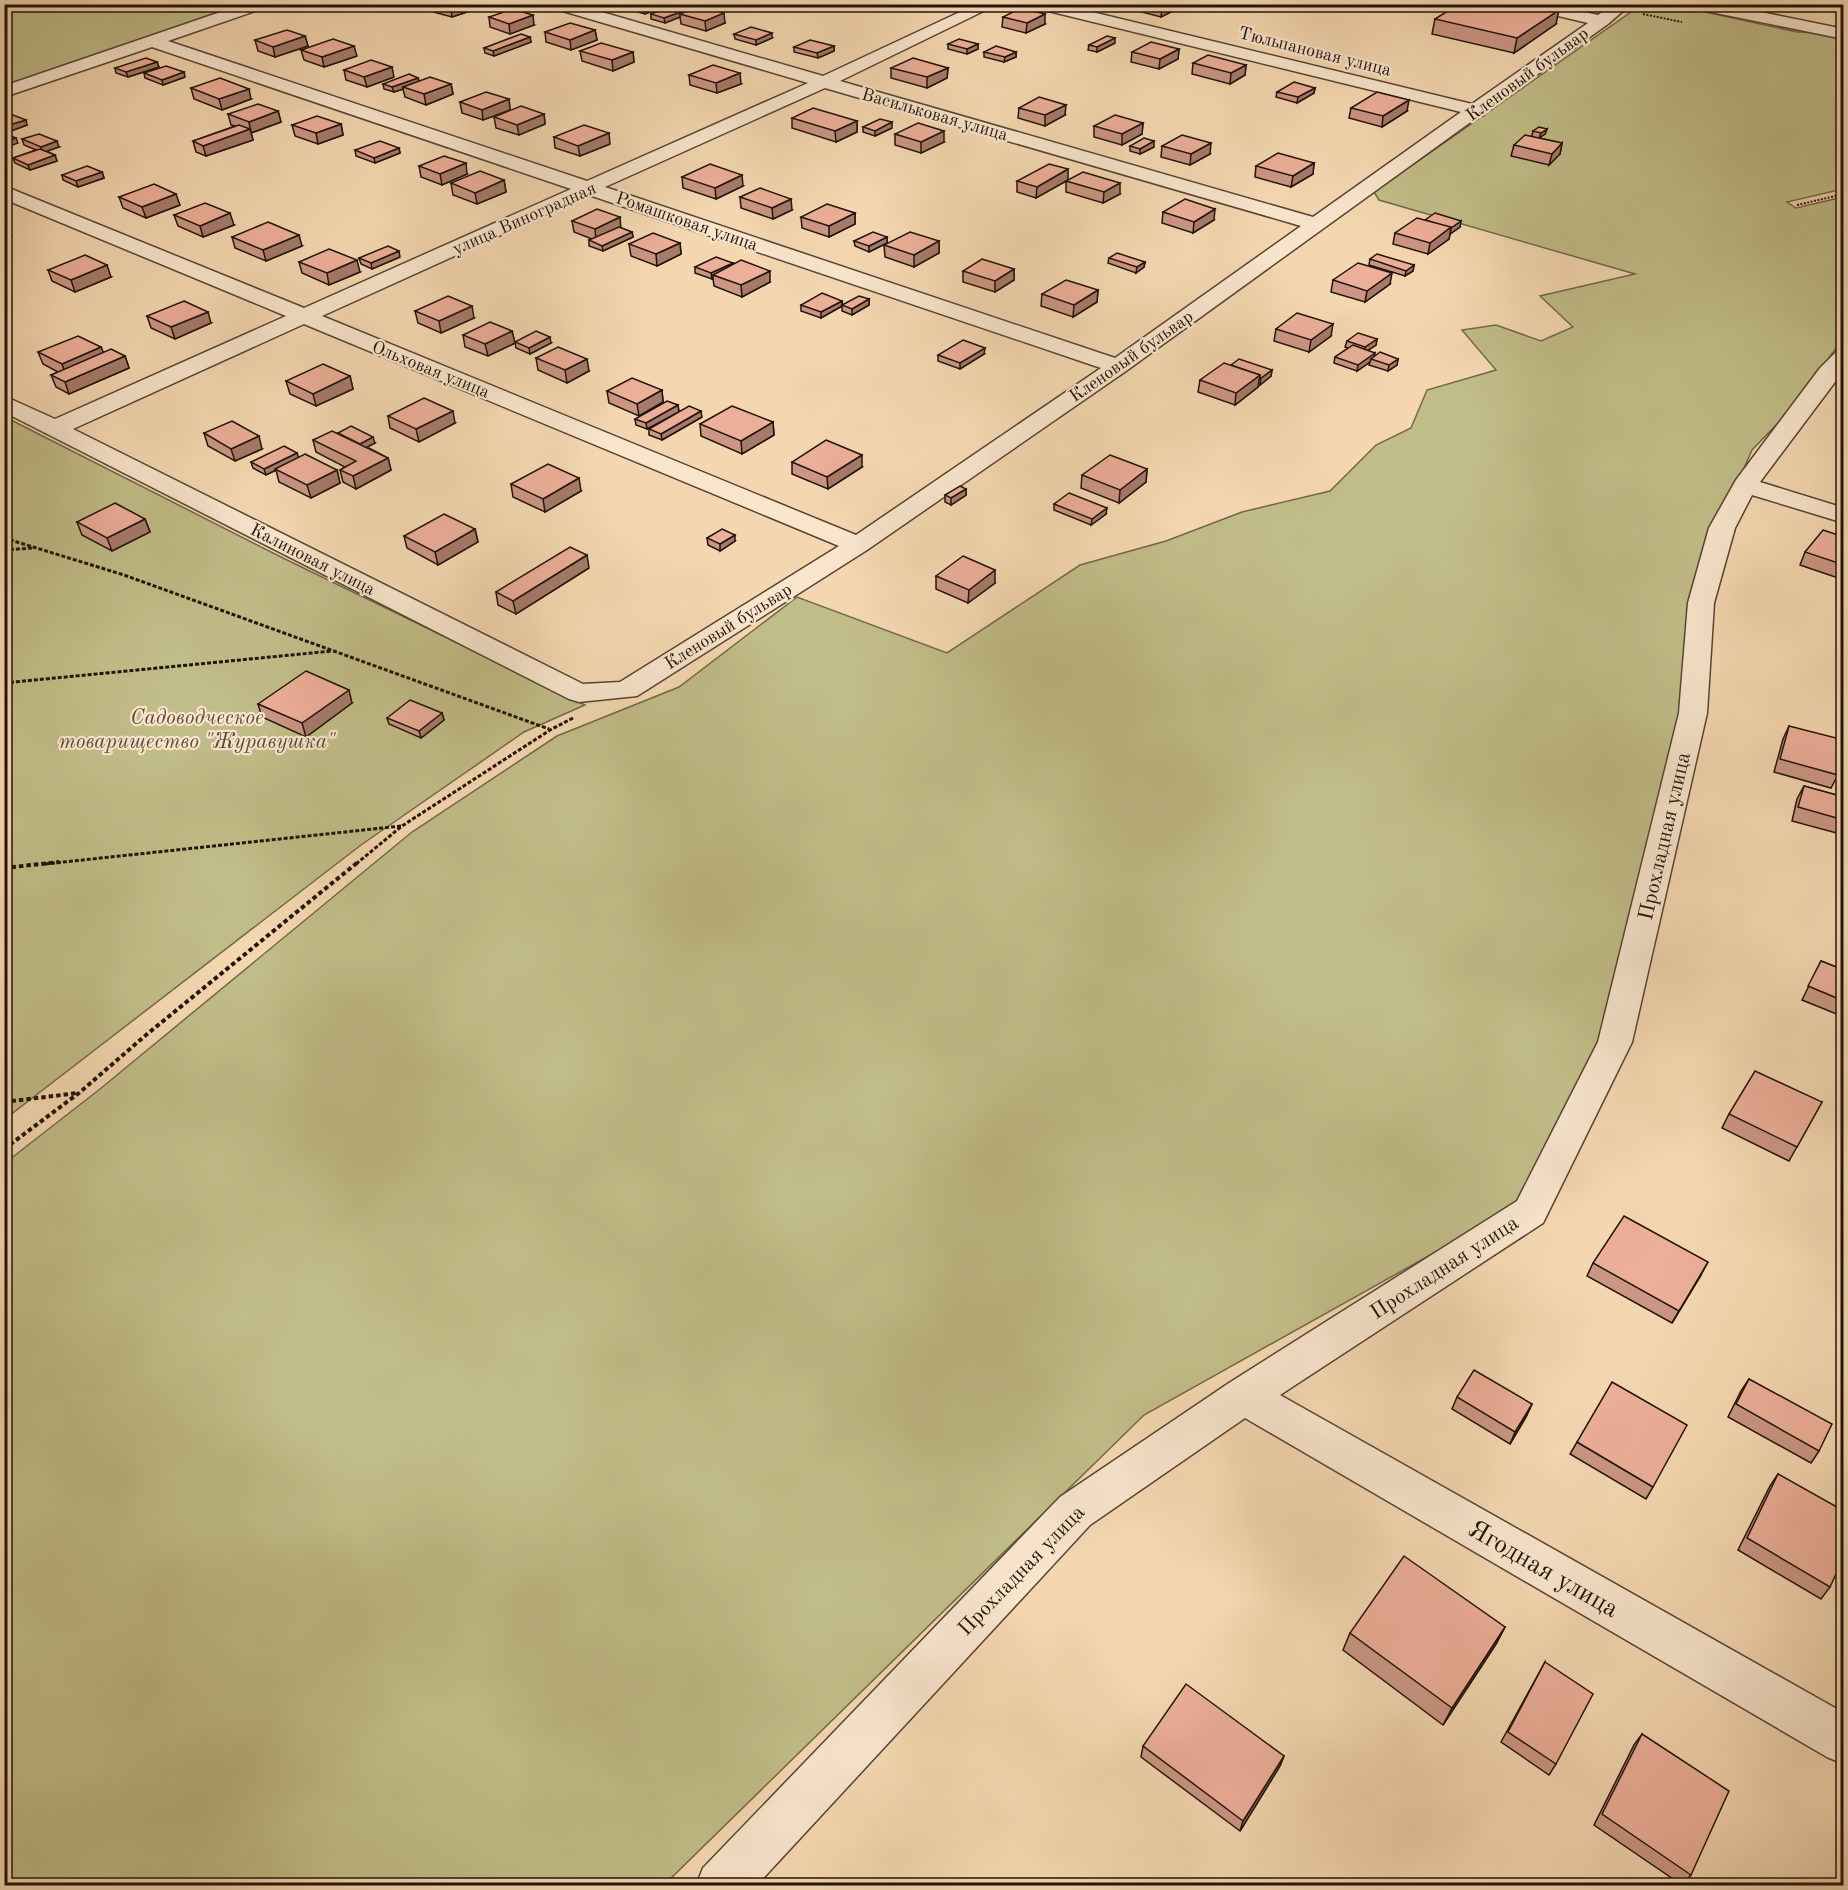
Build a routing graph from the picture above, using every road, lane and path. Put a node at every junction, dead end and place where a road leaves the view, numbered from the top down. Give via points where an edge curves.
1 (261, 4) edge
2 (555, 4) edge
3 (991, 4) edge
4 (1038, 4) edge
5 (1526, 4) edge
6 (1624, 4) edge
7 (1696, 4) edge
8 (1602, 21) junction
9 (1844, 34) edge
10 (154, 42) junction
11 (824, 82) junction
12 (4, 92) edge
13 (1478, 111) junction
14 (589, 188) junction
15 (4, 192) edge
16 (1844, 194) edge
17 (1797, 205) dead end
18 (1315, 224) junction
19 (304, 316) junction
20 (1844, 357) edge
21 (1118, 366) junction
22 (4, 402) edge
23 (56, 428) junction
24 (1745, 485) junction
25 (1844, 516) edge
26 (4, 538) edge
27 (858, 545) junction
28 (35, 547) junction
29 (4, 550) edge
30 (333, 651) junction
31 (4, 683) edge
32 (627, 690) junction
33 (550, 730) junction
34 (402, 826) junction
35 (4, 868) edge
36 (79, 1093) junction
37 (4, 1102) edge
38 (4, 1149) edge
39 (1244, 1396) junction
40 (1844, 1740) edge
41 (721, 1886) edge

1 - 10 street
2 - 11 street, Васильковая улица
3 - 11 street, улица Виноградная
4 - 13 street, Тюльпановая улица
5 - 8 street
6 - 8 street, Кленовый бульвар
7 - 9 street
8 - 13 street, Кленовый бульвар
10 - 12 street
10 - 14 street, Ромашковая улица
11 - 14 street, улица Виноградная
11 - 18 street, Васильковая улица
13 - 18 street, Кленовый бульвар
14 - 19 street, улица Виноградная
14 - 21 street, Ромашковая улица
15 - 19 street, Ольховая улица
16 - 17 path
18 - 21 street, Кленовый бульвар
19 - 23 street, улица Виноградная
19 - 27 street, Ольховая улица
20 - 24 street, Прохладная улица
21 - 27 street, Кленовый бульвар
22 - 23 street, Калиновая улица
23 - 32 street, Калиновая улица via 579,693
24 - 25 street
24 - 39 street, Прохладная улица via 1722,528 1701,603 1693,713 1615,1042 1530,1212
26 - 28 path
27 - 32 street, Кленовый бульвар
28 - 29 path
28 - 30 path
30 - 31 path
30 - 33 path
32 - 33 path
33 - 34 path
34 - 35 path
34 - 36 path
36 - 37 path
36 - 38 path
39 - 40 street, Ягодная улица
39 - 41 street, Прохладная улица via 1075,1511

